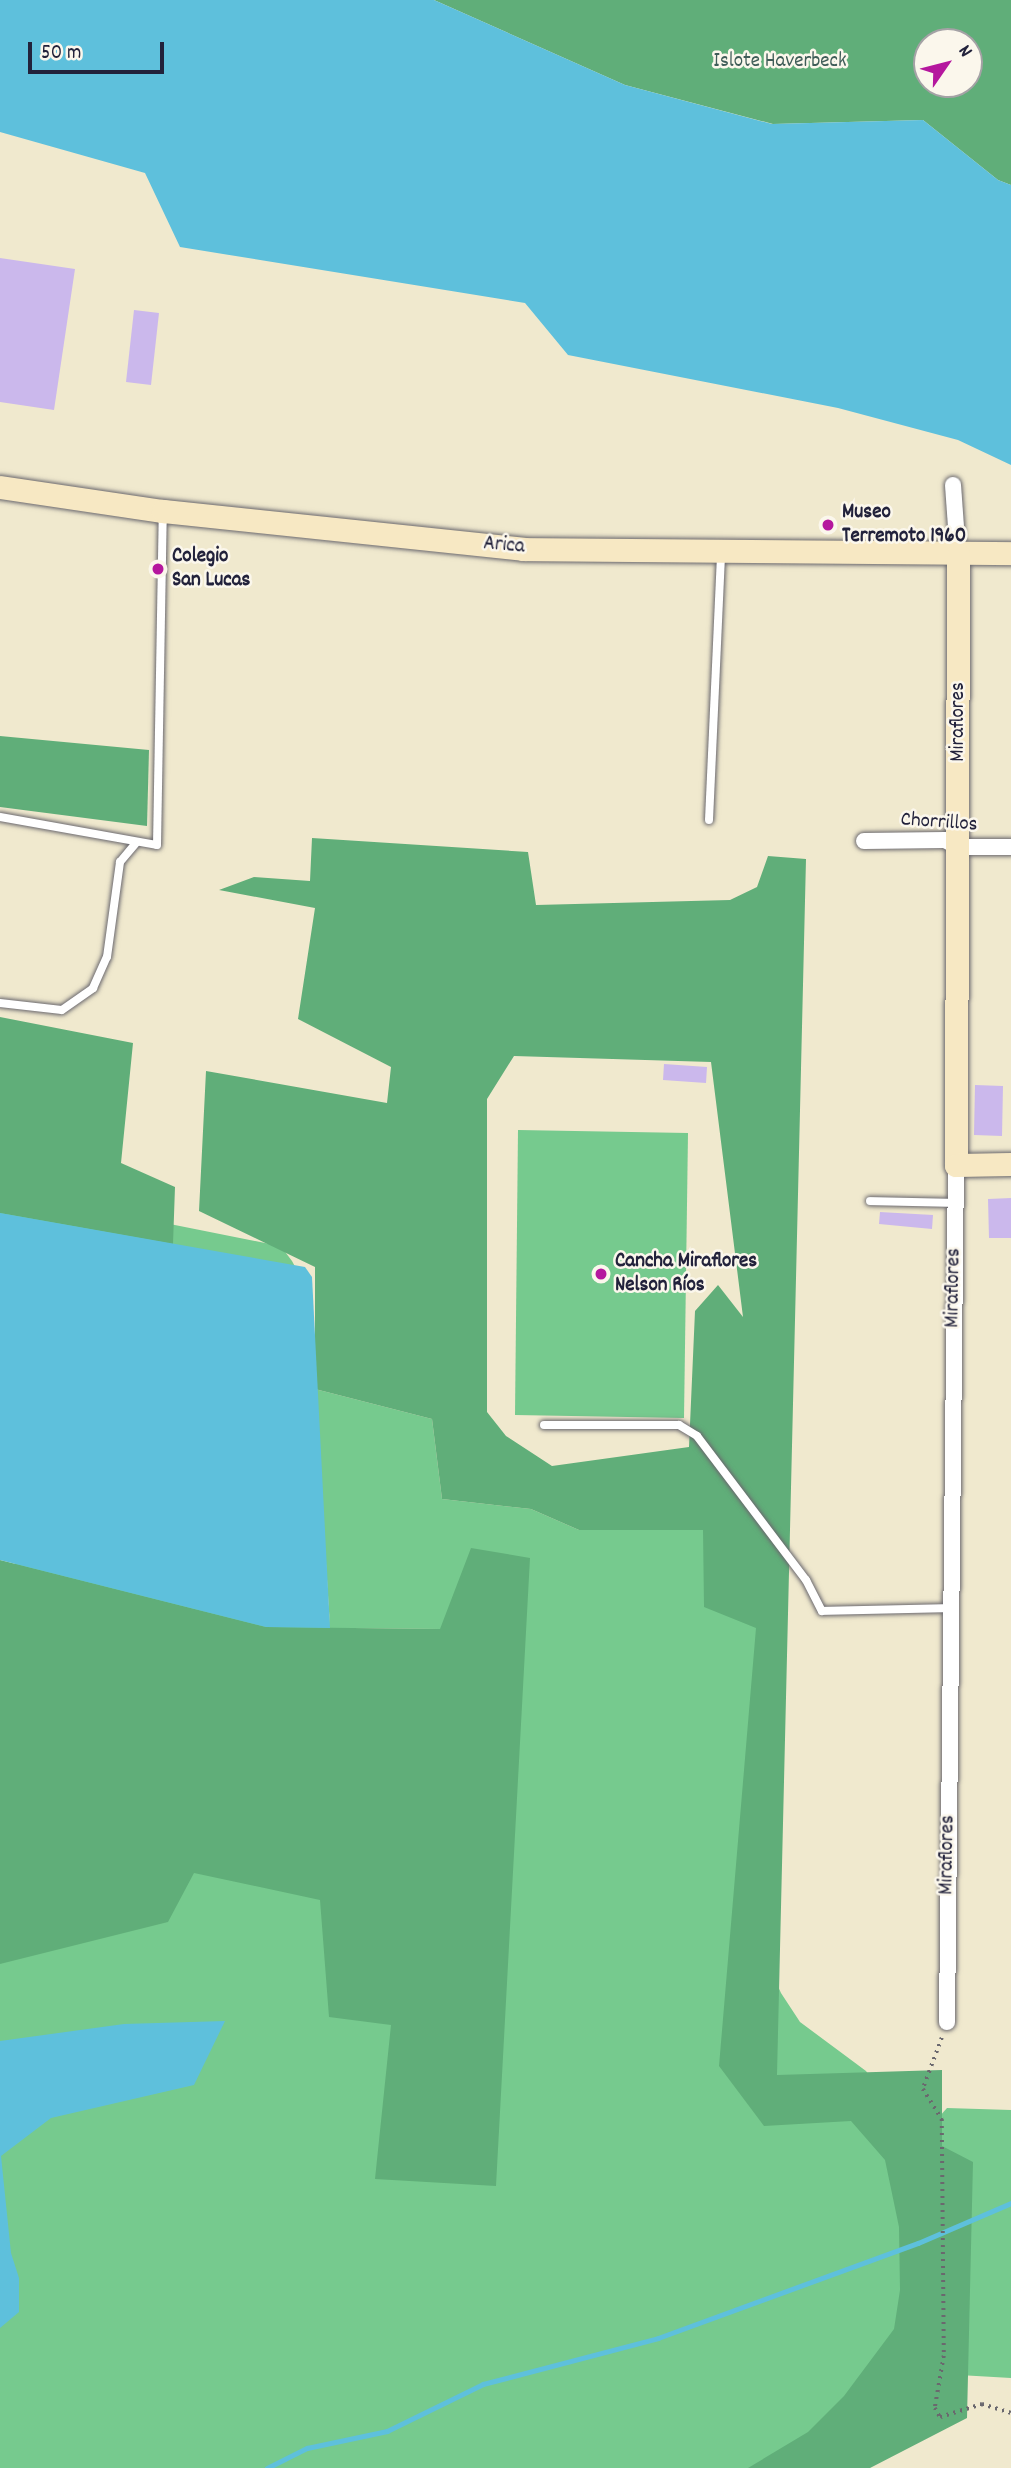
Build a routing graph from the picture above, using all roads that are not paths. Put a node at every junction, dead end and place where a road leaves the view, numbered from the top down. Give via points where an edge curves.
1 (953, 485) dead end
2 (0, 487) edge
3 (163, 511) junction
4 (721, 548) junction
5 (1011, 553) edge
6 (958, 555) junction
7 (0, 817) edge
8 (709, 820) dead end
9 (864, 841) dead end
10 (136, 842) junction
11 (960, 847) junction
12 (1011, 847) edge
13 (0, 1003) edge
14 (1011, 1164) edge
15 (956, 1165) junction
16 (870, 1202) dead end
17 (955, 1203) junction
18 (544, 1425) dead end
19 (950, 1608) junction
20 (947, 2022) road end

1 - 6 street
2 - 3 main road, Arica
3 - 4 main road, Arica via 523,549
3 - 10 lane via 157,845
4 - 6 main road, Arica
4 - 8 lane
5 - 6 main road, Arica
6 - 11 main road, Miraflores
7 - 10 lane
9 - 11 street, Chorrillos via 945,840
10 - 13 lane via 120,862 107,957 93,988 62,1010
11 - 12 street, Chorrillos
11 - 15 main road, Miraflores
14 - 15 main road
15 - 17 street, Miraflores
16 - 17 lane
17 - 19 street, Miraflores
18 - 19 lane via 679,1425 697,1436 806,1580 822,1611
19 - 20 street, Miraflores

